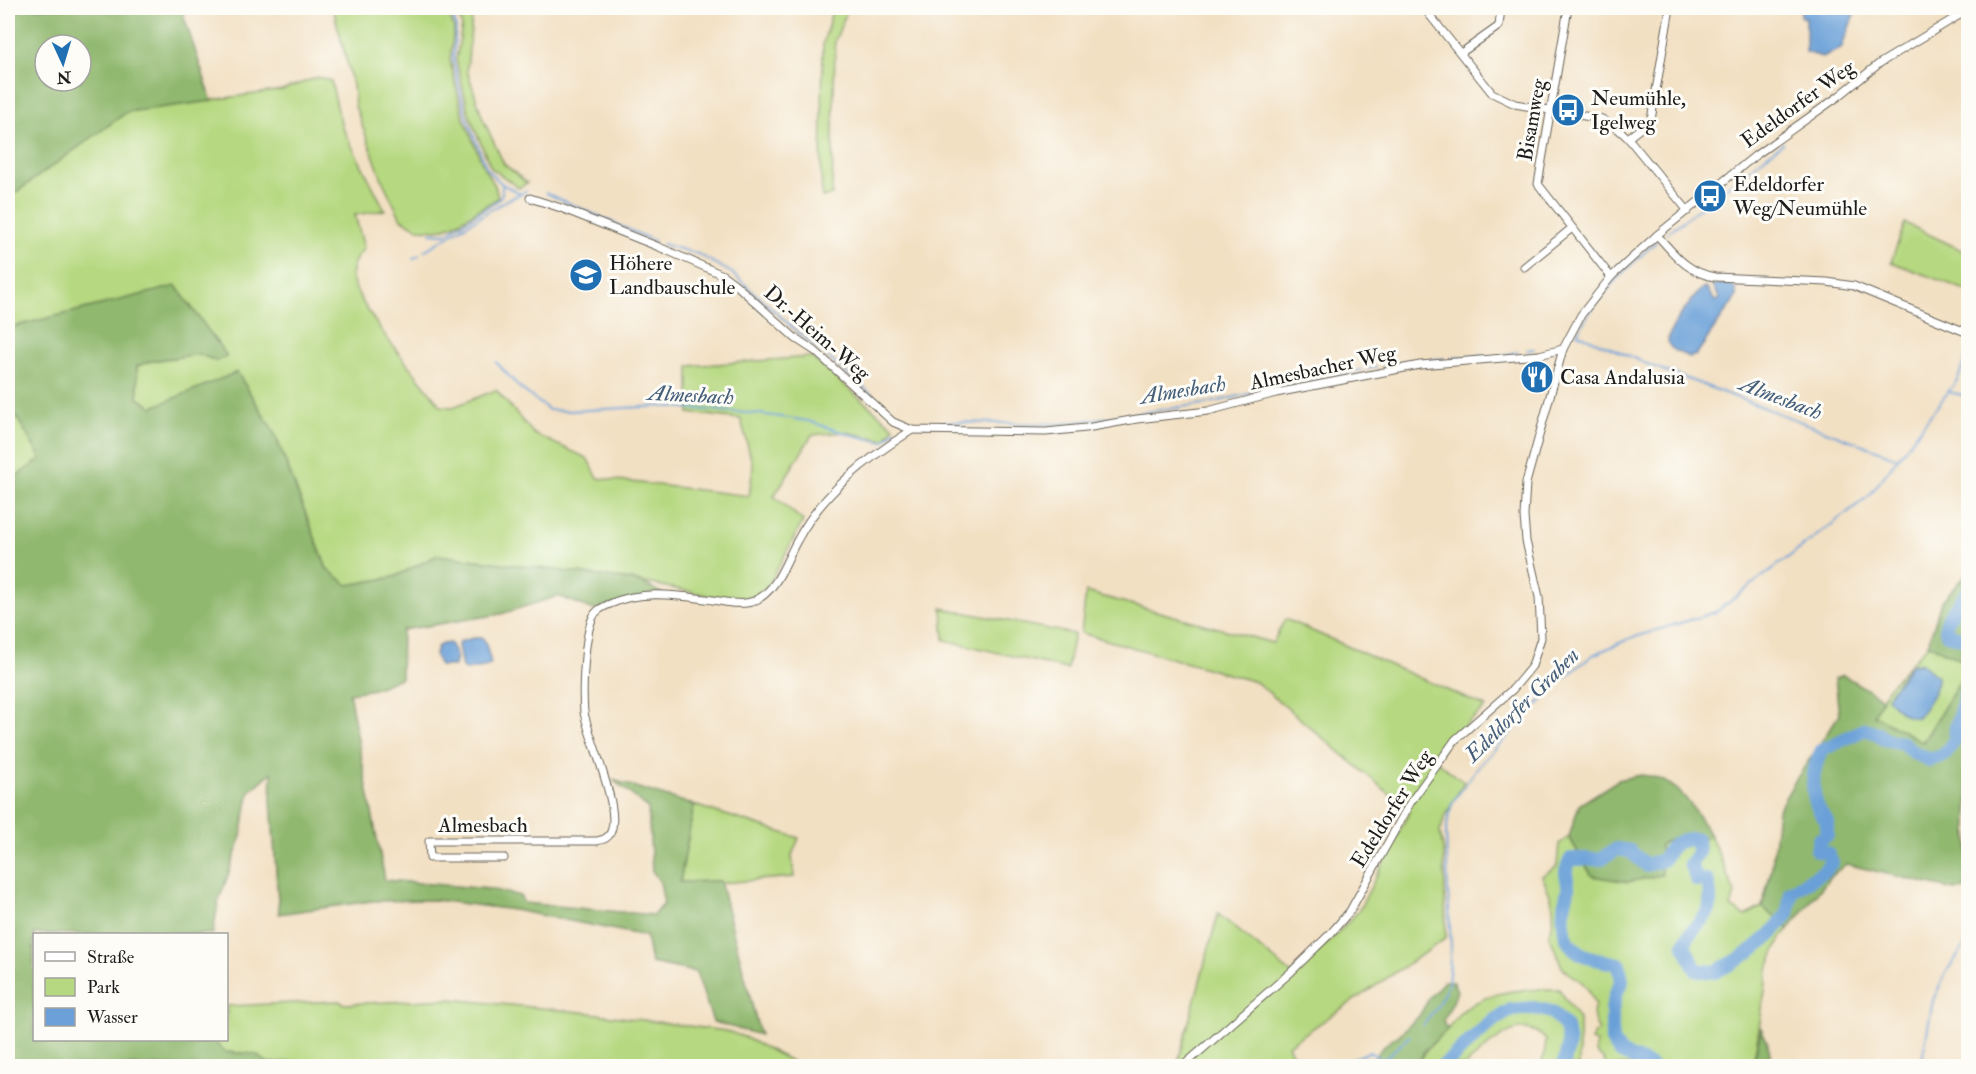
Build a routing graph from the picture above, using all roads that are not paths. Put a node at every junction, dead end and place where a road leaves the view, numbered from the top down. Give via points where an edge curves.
1 (1424, 8) edge
2 (1502, 8) edge
3 (1568, 8) edge
4 (1670, 8) edge
5 (1968, 10) edge
6 (1461, 53) junction
7 (1551, 110) junction
8 (1628, 138) junction
9 (530, 198) dead end
10 (1688, 211) junction
11 (1572, 228) junction
12 (1657, 236) junction
13 (1524, 267) dead end
14 (1611, 277) junction
15 (1968, 333) edge
16 (1563, 349) junction
17 (912, 430) junction
18 (504, 858) dead end
19 (1183, 1066) edge

1 - 6 street
2 - 6 street via 1499,26
3 - 7 street, Bisamweg
4 - 8 street via 1651,120
5 - 10 street, Edeldorfer Weg via 1880,63
6 - 7 street via 1492,93 1515,104
7 - 8 street via 1602,119
7 - 11 street, Bisamweg via 1538,184
8 - 10 street
9 - 17 street, Dr.-Heim-Weg via 723,276 815,351 893,422
10 - 12 street, Edeldorfer Weg
11 - 13 street
11 - 14 street, Bisamweg
12 - 14 street, Edeldorfer Weg
12 - 15 street via 1701,275 1854,286
14 - 16 street, Edeldorfer Weg via 1581,315
16 - 17 street, Almesbacher Weg via 1539,355 1420,365 1276,393 1208,411 1086,428 1046,432
16 - 19 street, Edeldorfer Weg via 1526,483 1526,541 1539,597 1541,638 1532,666 1513,689 1455,740 1410,803 1350,911 1331,933
17 - 18 street, Almesbach via 863,464 823,502 799,536 775,583 760,598 743,603 655,594 601,607 594,615 587,640 584,713 613,810 610,833 597,841 429,841 430,858

